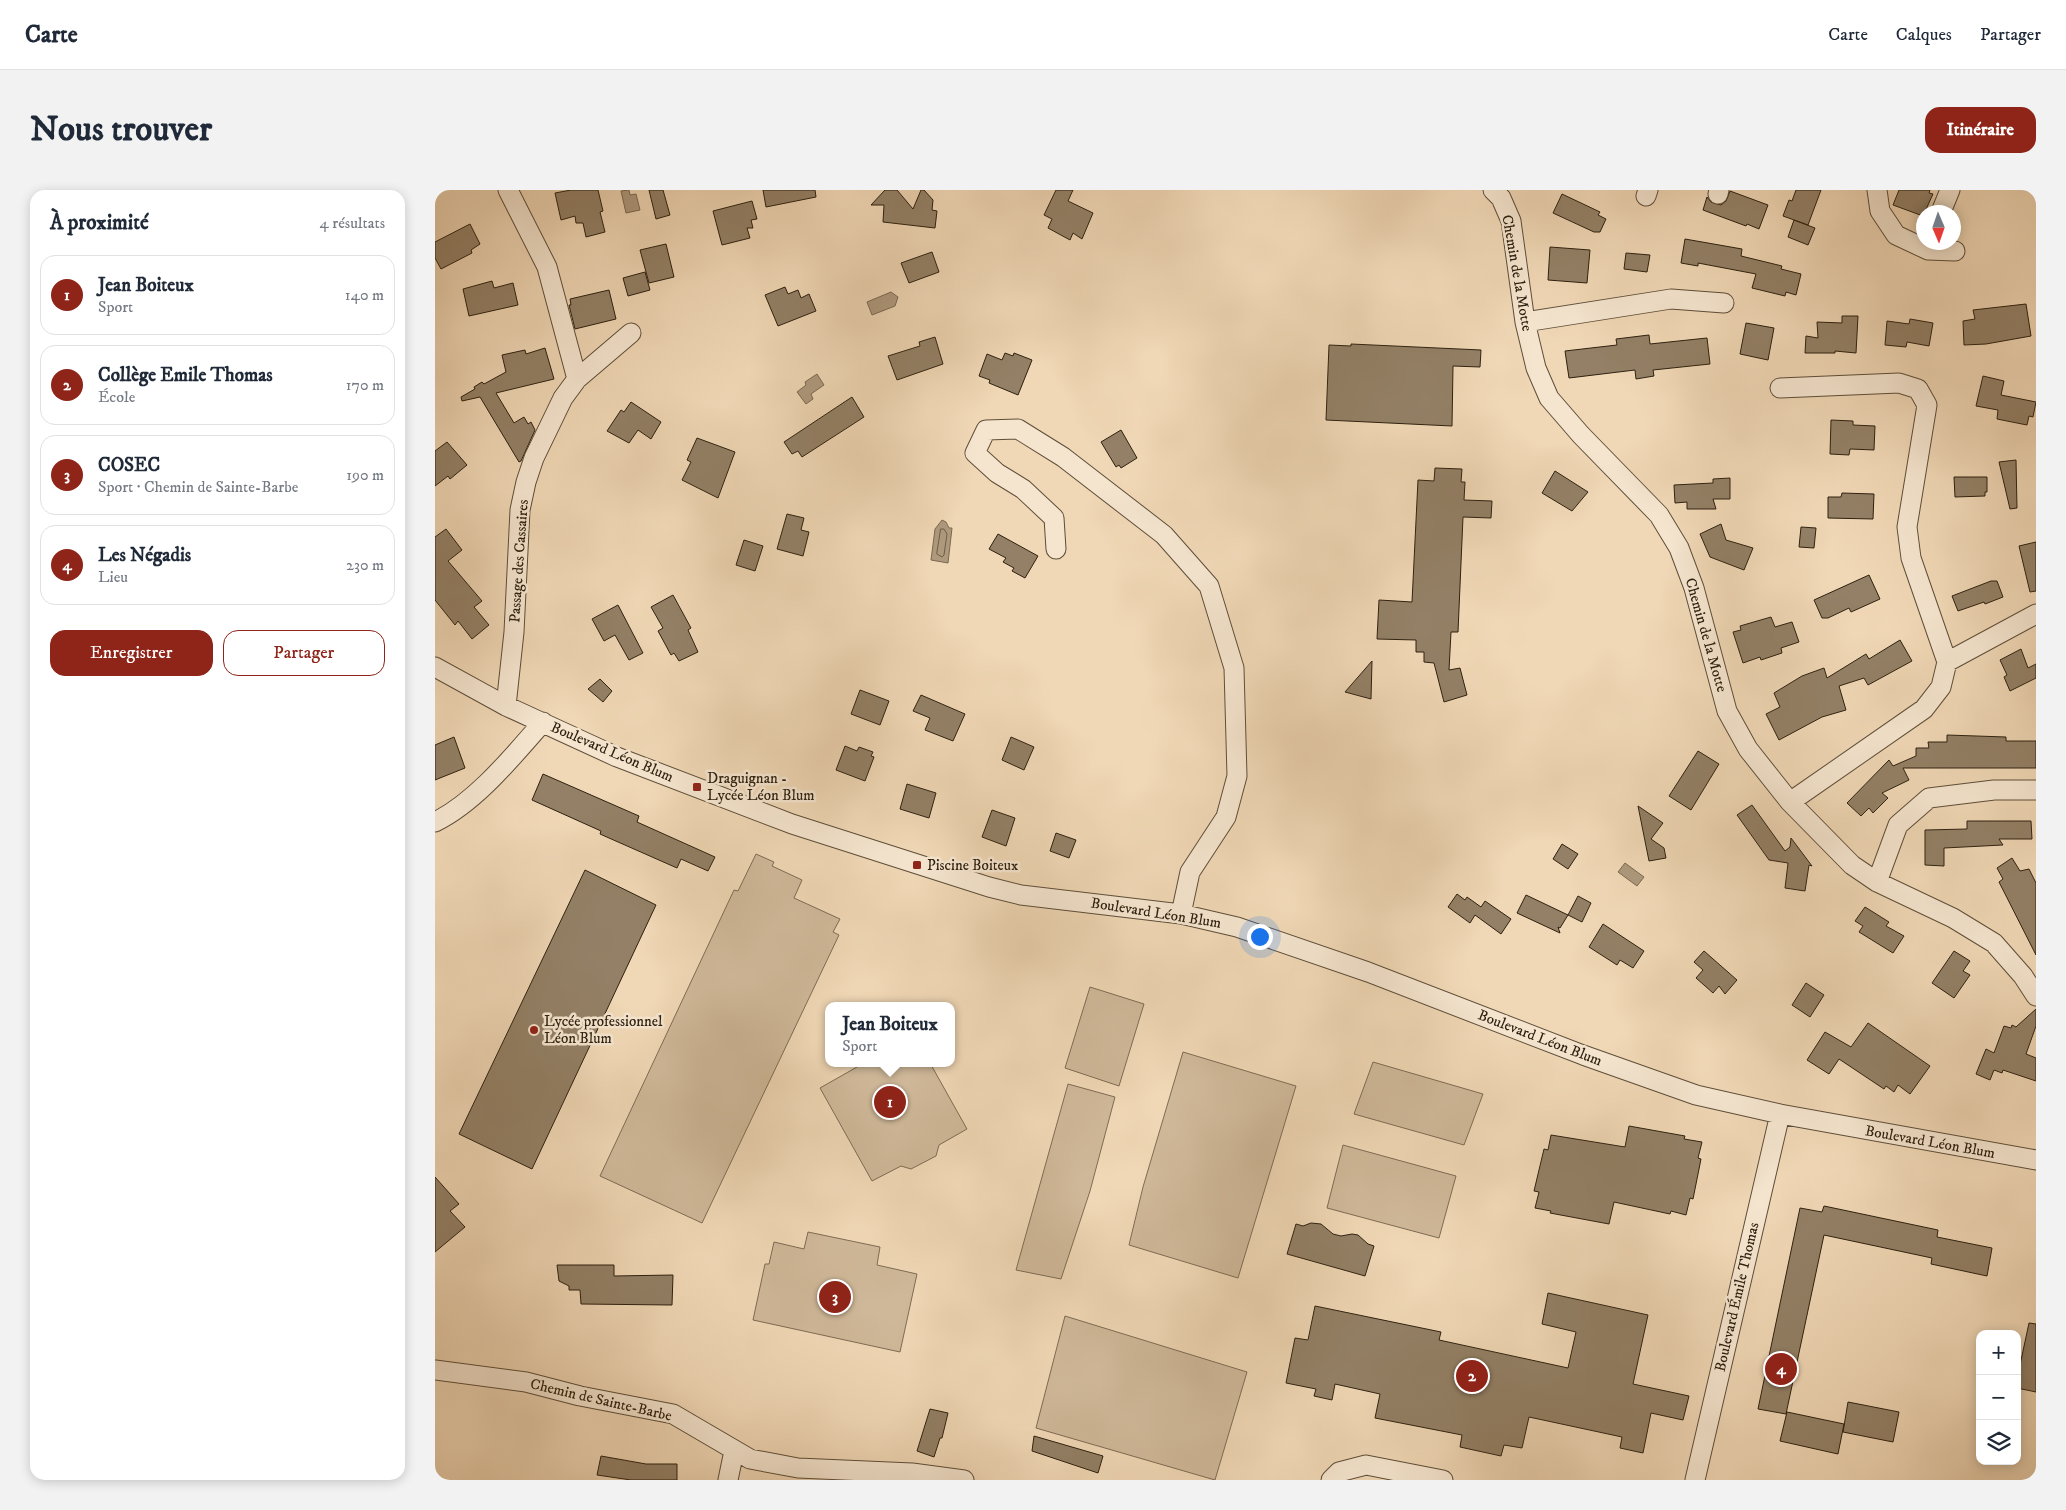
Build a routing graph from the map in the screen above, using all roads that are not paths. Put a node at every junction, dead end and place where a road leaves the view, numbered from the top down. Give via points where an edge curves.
1 (508, 190) edge
2 (1877, 190) edge
3 (1950, 190) edge
4 (1501, 193) edge
5 (1944, 205) edge
6 (1916, 242) edge
7 (1950, 250) edge
8 (1955, 251) dead end
9 (1724, 303) dead end
10 (1525, 322) junction
11 (631, 333) dead end
12 (577, 379) junction
13 (1780, 388) dead end
14 (1056, 549) dead end
15 (2036, 614) edge
16 (1947, 662) junction
17 (435, 667) edge
18 (506, 706) junction
19 (543, 722) junction
20 (2036, 790) edge
21 (1791, 802) junction
22 (435, 822) edge
23 (1877, 882) junction
24 (1181, 914) junction
25 (2036, 996) edge
26 (1780, 1114) junction
27 (2036, 1160) edge
28 (435, 1370) edge
29 (734, 1450) junction
30 (727, 1480) edge
31 (964, 1480) edge
32 (1331, 1480) edge
33 (1443, 1480) edge
34 (1695, 1480) edge

1 - 12 street via 547,267
2 - 6 street via 1880,211 1896,235
3 - 5 street
4 - 10 street, Chemin de la Motte via 1511,221
7 - 8 street
9 - 10 street via 1671,299
10 - 21 street, Chemin de la Motte via 1536,368 1549,398 1659,515 1679,548 1694,588 1727,711 1748,749
11 - 12 street, Passage des Cassaires
12 - 18 street, Passage des Cassaires via 548,425 526,482 520,510 514,632
13 - 16 street via 1899,383 1917,389 1927,404 1907,527 1911,558
14 - 24 street via 1054,518 1023,489 997,473 975,453 986,430 1018,429 1063,457 1164,535 1209,586 1234,668 1237,776 1226,817 1189,872
15 - 16 street
16 - 21 street via 1941,687 1924,709
17 - 18 street, Boulevard Léon Blum
18 - 19 street, Boulevard Léon Blum
19 - 22 street via 494,776
19 - 24 street, Boulevard Léon Blum via 617,757 792,824 989,887 1021,895
20 - 23 street via 1994,790 1929,798 1898,825
21 - 23 street, Chemin de la Motte via 1852,865
23 - 25 street, Chemin de la Motte via 1953,918 1994,943
24 - 26 street, Boulevard Léon Blum via 1237,927 1303,949 1697,1095
26 - 27 street, Boulevard Léon Blum
26 - 34 street, Boulevard Émile Thomas
28 - 29 street, Chemin de Sainte-Barbe via 526,1382 673,1414
29 - 30 street
29 - 31 street, Chemin de Sainte-Barbe via 750,1459 798,1468 912,1473
32 - 33 street via 1339,1472 1366,1465

